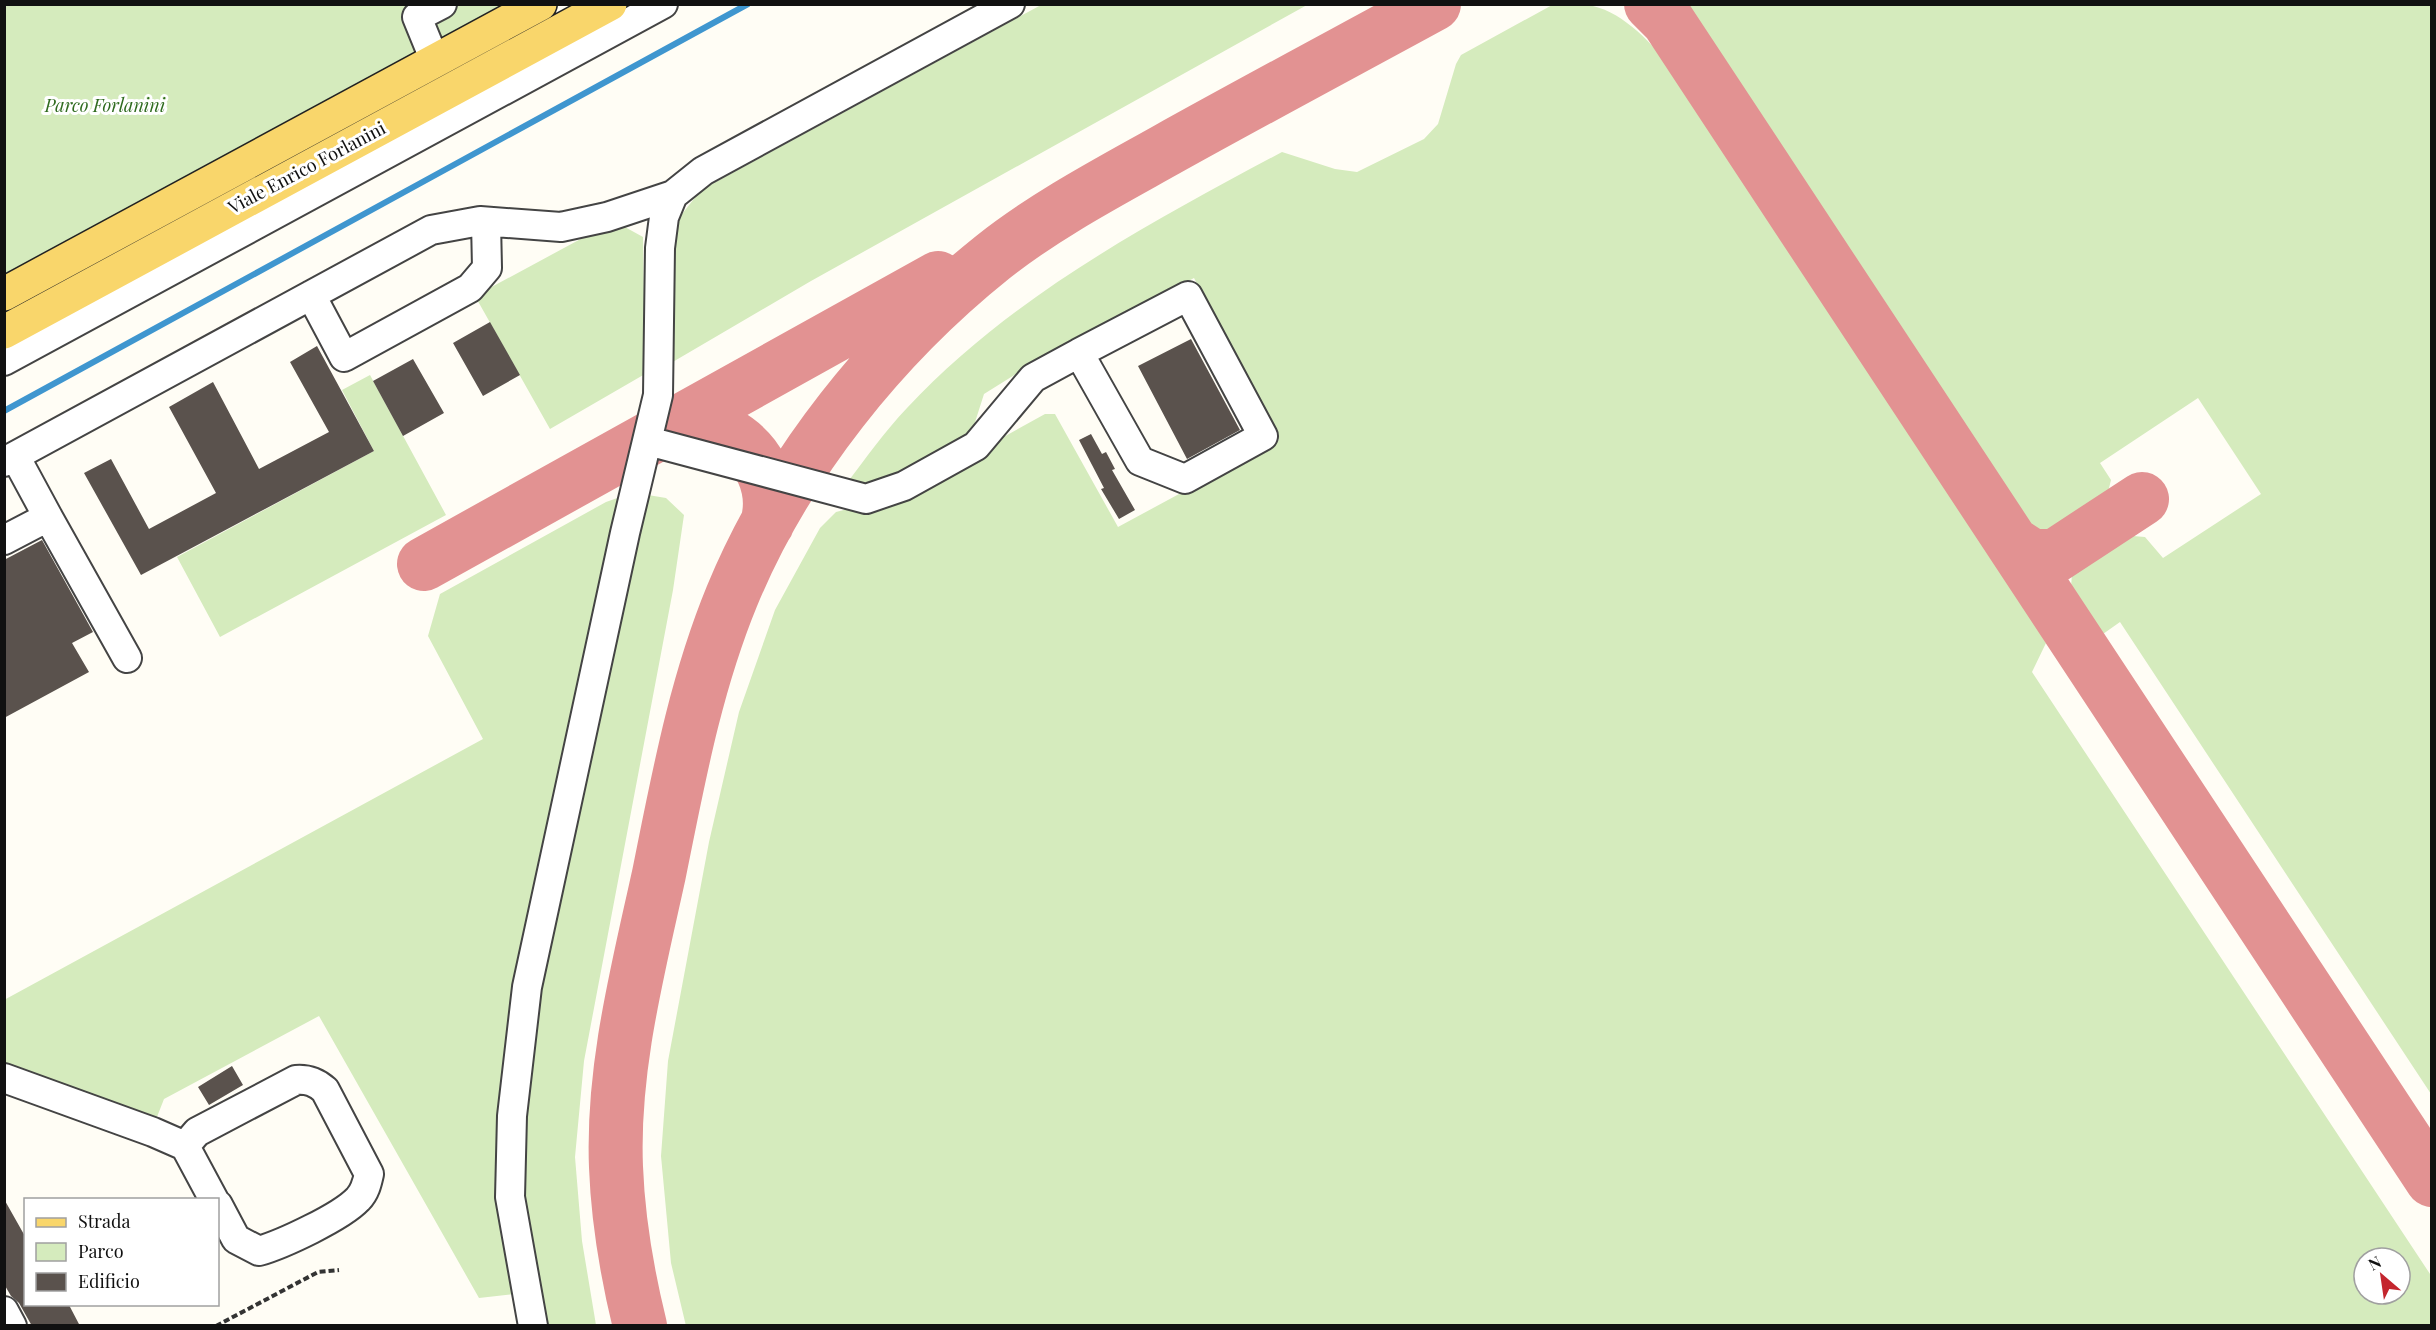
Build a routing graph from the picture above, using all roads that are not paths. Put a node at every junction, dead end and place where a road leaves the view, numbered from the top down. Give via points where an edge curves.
1 (442, 4) edge
2 (540, 4) edge
3 (610, 4) edge
4 (663, 4) edge
5 (1010, 4) edge
6 (435, 61) junction
7 (673, 195) junction
8 (486, 222) junction
9 (4, 294) edge
10 (311, 296) junction
11 (4, 332) edge
12 (1079, 353) junction
13 (4, 361) edge
14 (648, 441) junction
15 (10, 459) edge
16 (48, 517) junction
17 (4, 540) edge
18 (126, 658) dead end
19 (4, 1078) edge
20 (185, 1146) junction
21 (213, 1198) edge
22 (219, 1207) edge
23 (4, 1311) edge
24 (12, 1326) edge
25 (533, 1326) edge

1 - 6 lane via 417,17
2 - 6 main road, Viale Enrico Forlanini
3 - 11 main road, Viale Enrico Forlanini
4 - 13 lane
5 - 7 lane via 703,171
6 - 9 main road, Viale Enrico Forlanini
7 - 8 lane via 561,227
7 - 14 lane via 664,217 660,248 658,395
8 - 10 lane via 431,230
8 - 10 lane via 487,268 470,288 344,357
10 - 15 lane
12 - 12 lane via 1140,461 1185,479 1263,436 1188,296
12 - 14 lane via 1033,378 976,446 904,486 866,499
14 - 25 lane via 527,987 512,1116 510,1197
15 - 16 lane
16 - 17 lane
16 - 18 lane
19 - 20 lane
20 - 21 lane
20 - 22 lane via 196,1132 296,1080 305,1080 325,1090 369,1174 366,1188 348,1208 277,1246 259,1251 236,1239
23 - 24 lane

